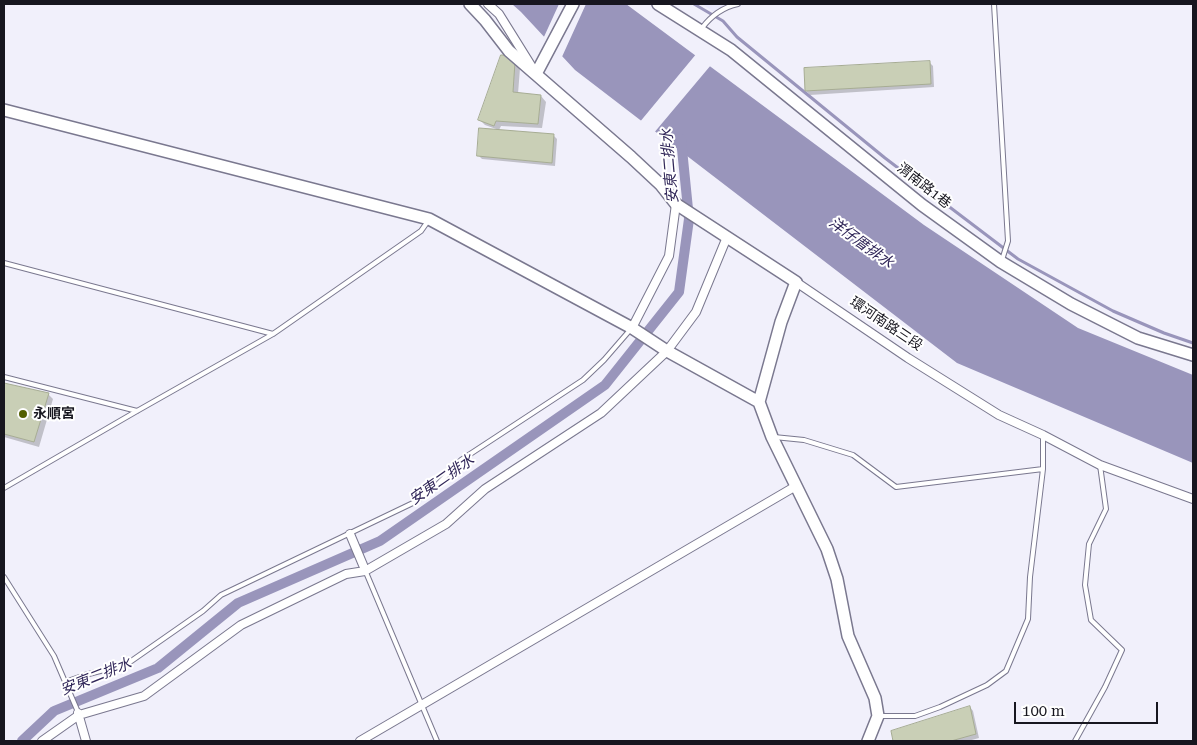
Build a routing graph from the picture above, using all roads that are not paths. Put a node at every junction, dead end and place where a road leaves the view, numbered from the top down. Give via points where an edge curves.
1 (470, 4) edge
2 (488, 4) edge
3 (573, 4) edge
4 (658, 4) edge
5 (738, 4) edge
6 (994, 4) edge
7 (701, 30) junction
8 (536, 74) junction
9 (4, 110) edge
10 (676, 204) junction
11 (429, 219) junction
12 (726, 237) junction
13 (1001, 262) junction
14 (4, 263) edge
15 (796, 282) junction
16 (635, 330) junction
17 (273, 334) junction
18 (664, 349) junction
19 (1193, 355) edge
20 (4, 377) edge
21 (759, 402) junction
22 (137, 410) junction
23 (1044, 435) junction
24 (772, 437) junction
25 (1100, 465) junction
26 (1043, 469) junction
27 (796, 486) junction
28 (4, 488) edge
29 (1193, 499) edge
30 (350, 534) junction
31 (364, 568) junction
32 (4, 576) edge
33 (65, 682) junction
34 (420, 705) junction
35 (79, 714) junction
36 (878, 716) junction
37 (42, 741) edge
38 (86, 741) edge
39 (360, 741) edge
40 (436, 741) edge
41 (868, 741) edge
42 (1075, 741) edge

1 - 8 street, 環河南路三段 via 509,51
2 - 8 street via 500,14
3 - 8 street
4 - 7 street, 渭南路1巷
5 - 7 lane via 725,7
6 - 13 lane via 1008,241
7 - 13 street, 渭南路1巷 via 732,50 922,205
8 - 10 street, 環河南路三段 via 631,157
9 - 11 street
10 - 12 street, 環河南路三段
10 - 16 street via 669,256
11 - 16 street
11 - 17 lane via 421,231
12 - 15 street, 環河南路三段
12 - 18 street via 696,312
13 - 19 street, 渭南路1巷 via 1071,304 1138,338
14 - 17 lane
15 - 21 street via 781,322
15 - 23 street, 環河南路三段 via 999,415
16 - 18 street
16 - 30 lane via 584,380 461,460 415,502
17 - 22 lane
18 - 21 street
18 - 31 street via 602,413 485,489 446,524
20 - 22 lane
21 - 24 street
22 - 28 lane
23 - 25 street, 環河南路三段
23 - 26 lane
24 - 26 lane via 804,440 853,456 896,487
24 - 27 street
25 - 29 street
25 - 42 lane via 1106,508 1089,544 1085,585 1091,620 1122,650
26 - 36 lane via 1028,619 1006,671 987,685 940,708 915,716
27 - 34 street
27 - 36 street via 827,549 837,579 848,636 875,698
30 - 31 street
30 - 33 lane via 221,595 127,664
31 - 34 lane
31 - 35 street via 241,625 144,696
32 - 33 lane via 54,656
33 - 35 lane
34 - 39 street
34 - 40 lane
35 - 37 street
35 - 38 street
36 - 41 street

